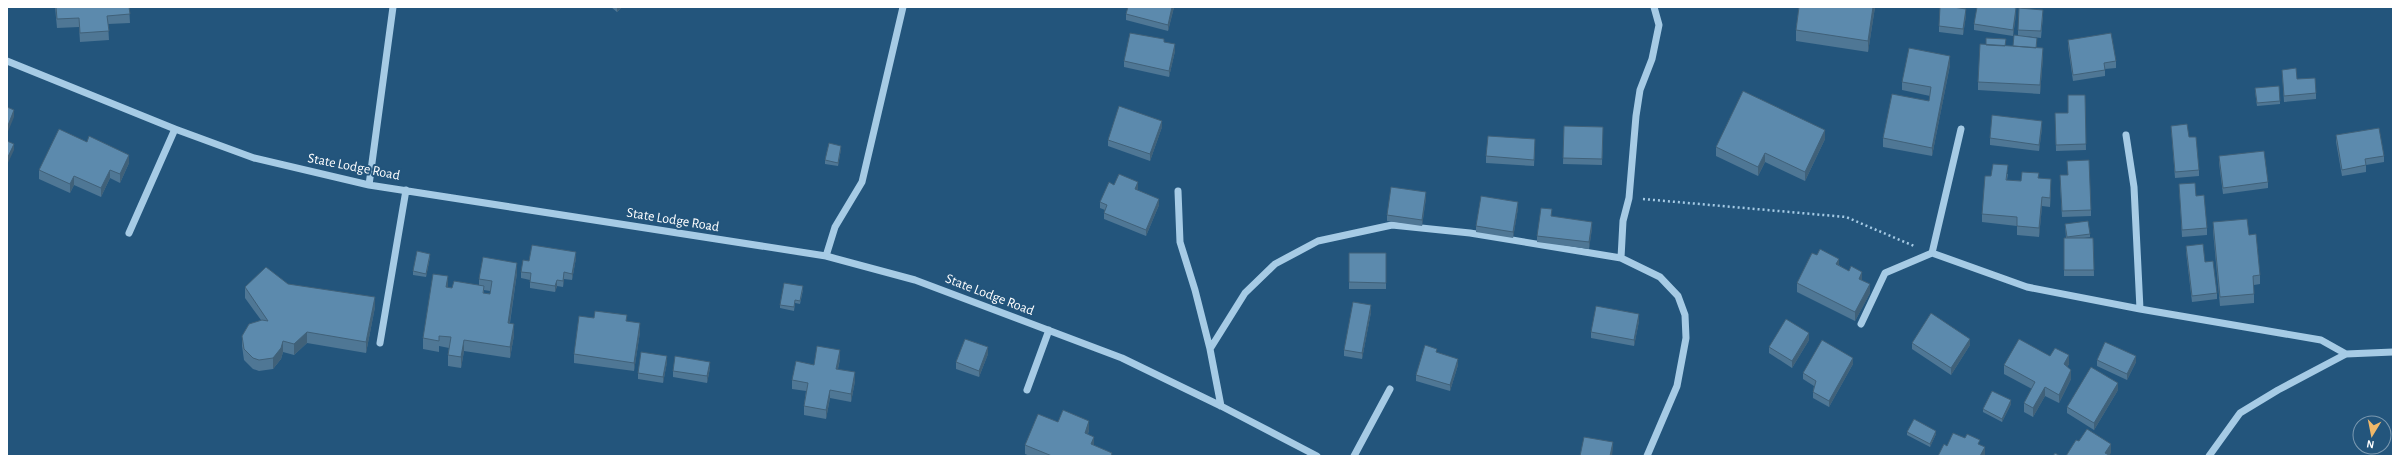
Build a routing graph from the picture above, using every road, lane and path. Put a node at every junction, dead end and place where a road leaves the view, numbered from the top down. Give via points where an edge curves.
1 (393, 7) edge
2 (903, 7) edge
3 (1654, 7) edge
4 (7, 61) edge
5 (175, 129) junction
6 (1961, 129) dead end
7 (2126, 135) dead end
8 (369, 185) junction
9 (406, 190) junction
10 (1178, 191) dead end
11 (1629, 198) junction
12 (129, 233) dead end
13 (1932, 254) junction
14 (826, 256) junction
15 (1621, 258) junction
16 (2140, 309) junction
17 (1861, 324) dead end
18 (1049, 330) junction
19 (380, 343) dead end
20 (1210, 349) junction
21 (2393, 352) edge
22 (2346, 354) junction
23 (1390, 389) dead end
24 (1027, 390) dead end
25 (1221, 406) junction
26 (1318, 456) edge
27 (1354, 456) edge
28 (1647, 456) edge
29 (2209, 456) edge

1 - 8 street
2 - 14 street via 862,182 834,227
3 - 11 street via 1659,25 1652,59 1640,90
4 - 5 street, State Lodge Road
5 - 8 street, State Lodge Road via 254,158
5 - 12 street
6 - 13 street
7 - 16 street via 2134,187
8 - 9 street, State Lodge Road
9 - 14 street, State Lodge Road
9 - 19 street
10 - 20 street via 1180,242
11 - 13 path via 1846,217
11 - 15 street via 1623,222
13 - 16 street via 2027,286
13 - 17 street via 1885,273
14 - 18 street, State Lodge Road via 915,280
15 - 20 street via 1470,234 1385,226 1318,241 1275,264 1245,293
15 - 28 street via 1660,277 1678,296 1685,315 1686,338 1677,386
16 - 22 street via 2321,340
18 - 24 street
18 - 25 street, State Lodge Road via 1122,358
20 - 25 street
21 - 22 street
22 - 29 street via 2240,413
23 - 27 street
25 - 26 street, State Lodge Road

